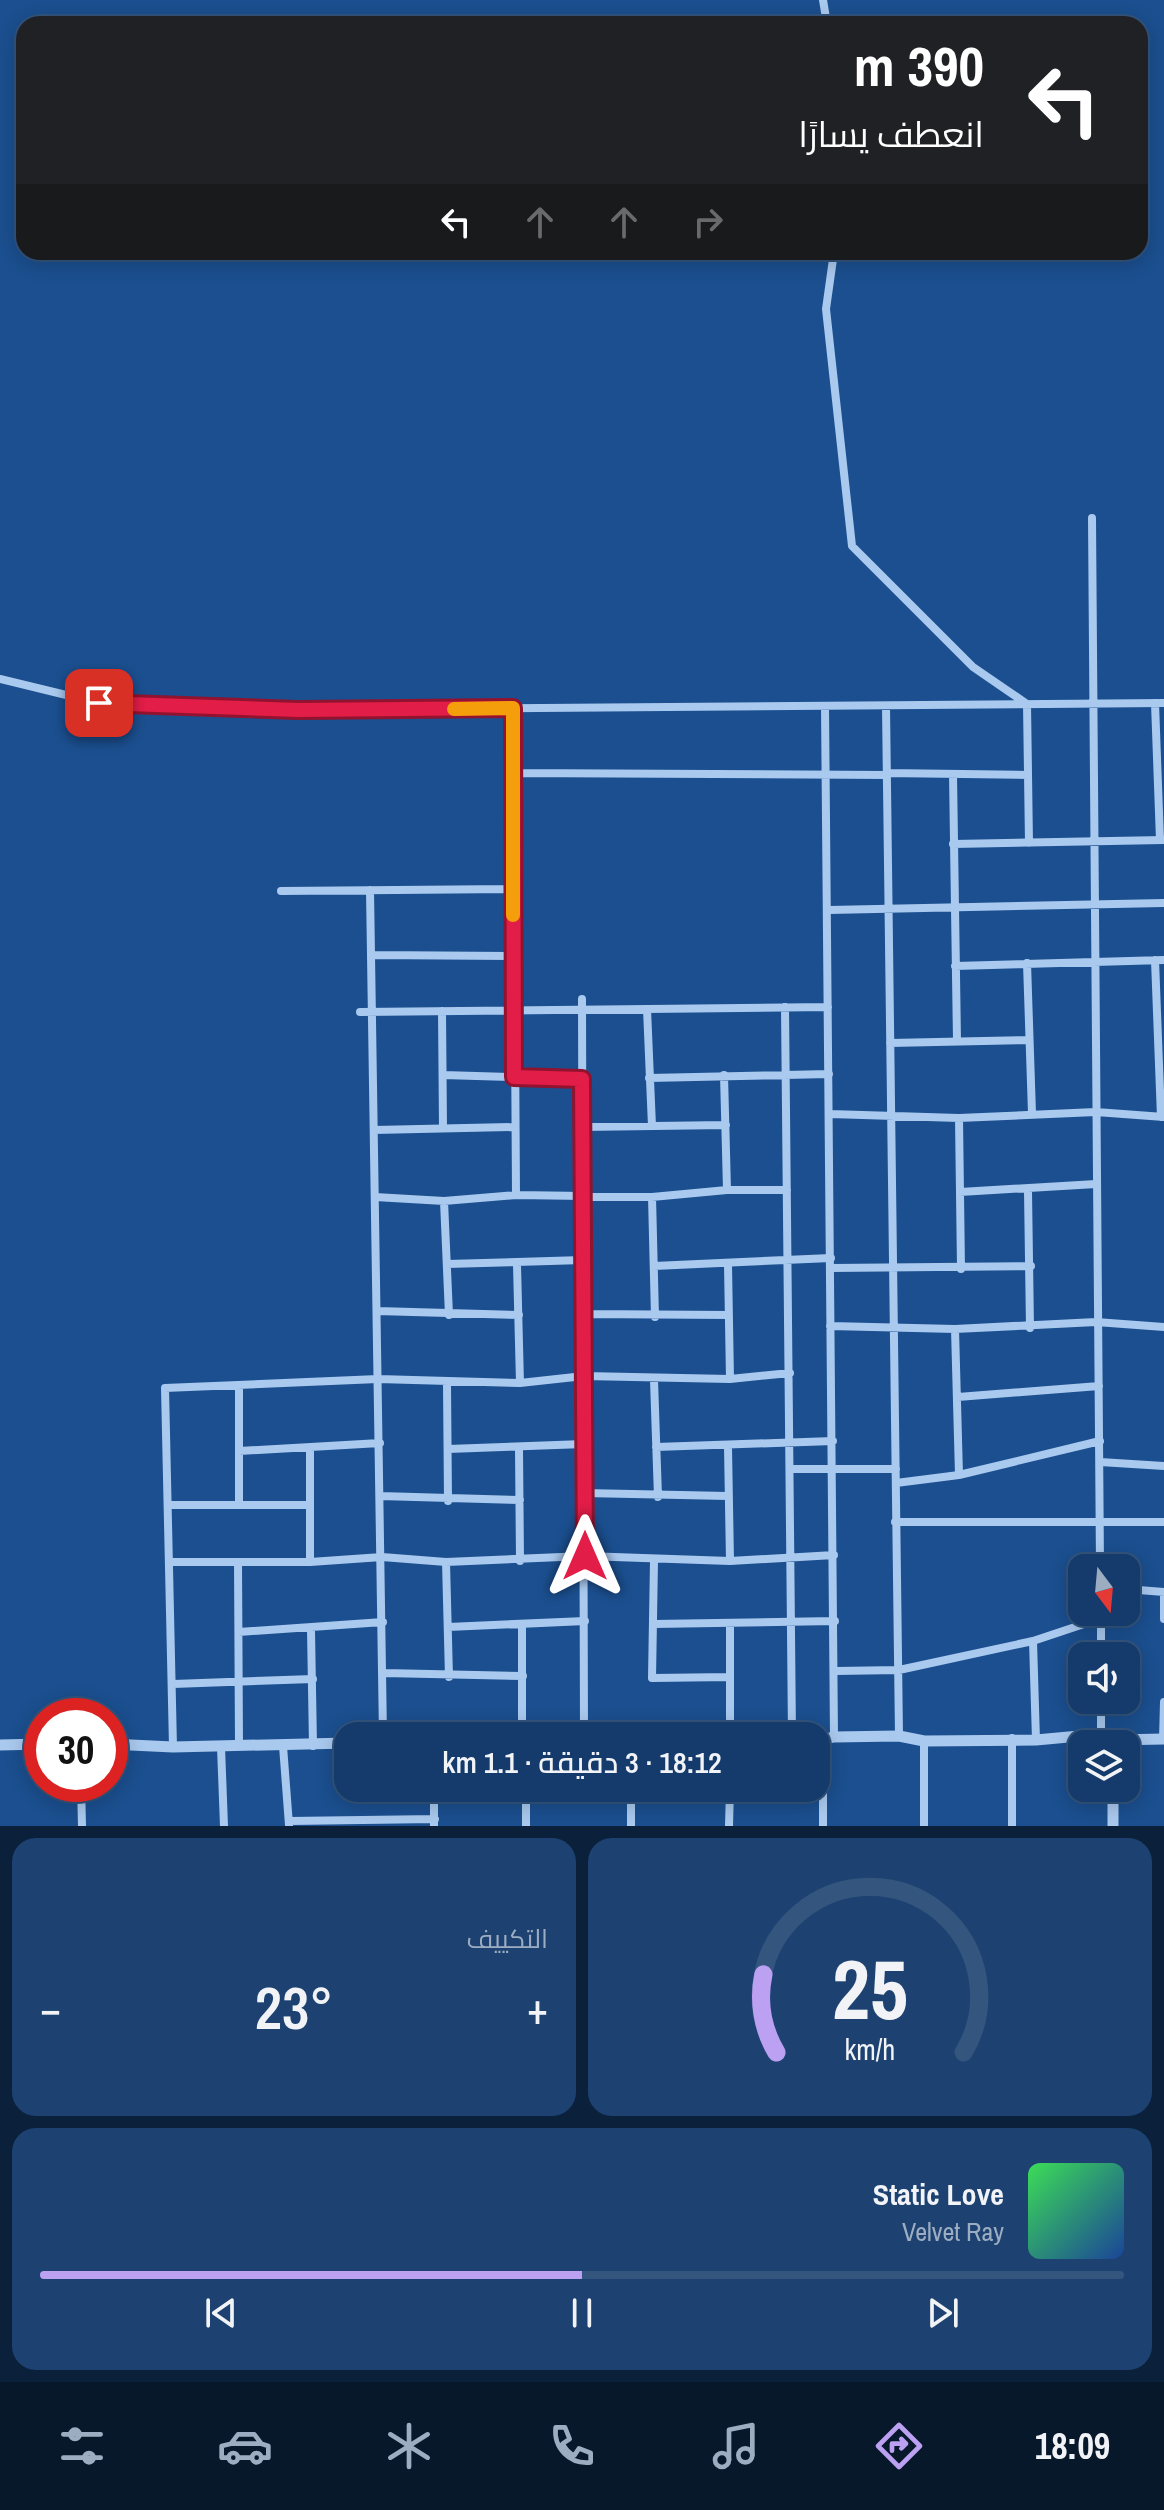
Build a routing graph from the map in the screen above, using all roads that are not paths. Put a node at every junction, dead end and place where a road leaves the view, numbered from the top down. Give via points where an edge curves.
1 (833, 260) edge
2 (1092, 518) dead end
3 (0, 679) edge
4 (1091, 703) junction
5 (1160, 703) edge
6 (1027, 704) junction
7 (825, 706) junction
8 (886, 706) junction
9 (513, 708) junction
10 (1160, 770) edge
11 (513, 773) junction
12 (887, 774) junction
13 (953, 774) junction
14 (826, 775) junction
15 (1028, 775) junction
16 (1162, 840) edge
17 (1092, 842) junction
18 (1029, 843) junction
19 (953, 844) junction
20 (513, 889) junction
21 (370, 890) junction
22 (281, 891) dead end
23 (1094, 903) junction
24 (1164, 903) edge
25 (954, 907) junction
26 (888, 909) junction
27 (829, 910) junction
28 (371, 955) junction
29 (512, 956) junction
30 (1159, 960) edge
31 (1094, 962) junction
32 (1027, 963) junction
33 (955, 966) junction
34 (582, 999) dead end
35 (785, 1007) junction
36 (828, 1007) junction
37 (647, 1009) junction
38 (582, 1010) junction
39 (442, 1011) junction
40 (512, 1011) junction
41 (360, 1012) dead end
42 (371, 1012) junction
43 (1161, 1036) edge
44 (1029, 1040) junction
45 (957, 1041) junction
46 (890, 1043) junction
47 (786, 1073) junction
48 (829, 1074) junction
49 (443, 1075) junction
50 (724, 1075) junction
51 (514, 1077) junction
52 (649, 1078) junction
53 (582, 1079) junction
54 (1096, 1112) junction
55 (1032, 1113) junction
56 (830, 1114) junction
57 (891, 1114) junction
58 (1162, 1117) edge
59 (959, 1118) junction
60 (726, 1125) junction
61 (652, 1126) junction
62 (515, 1127) junction
63 (582, 1127) junction
64 (443, 1128) junction
65 (374, 1130) junction
66 (1096, 1184) junction
67 (727, 1190) junction
68 (787, 1190) junction
69 (1028, 1191) junction
70 (960, 1192) junction
71 (583, 1193) junction
72 (516, 1195) junction
73 (375, 1197) junction
74 (652, 1197) junction
75 (444, 1201) junction
76 (788, 1258) junction
77 (831, 1258) junction
78 (583, 1260) junction
79 (447, 1264) junction
80 (517, 1265) junction
81 (728, 1265) junction
82 (654, 1266) junction
83 (893, 1266) junction
84 (1031, 1266) junction
85 (831, 1268) junction
86 (961, 1269) junction
87 (377, 1311) junction
88 (583, 1314) junction
89 (449, 1315) junction
90 (519, 1315) junction
91 (729, 1315) junction
92 (655, 1317) junction
93 (1096, 1322) junction
94 (892, 1325) junction
95 (830, 1326) junction
96 (1164, 1327) edge
97 (1030, 1328) junction
98 (955, 1329) junction
99 (790, 1373) junction
100 (584, 1376) junction
101 (378, 1379) junction
102 (730, 1379) junction
103 (654, 1380) junction
104 (520, 1383) junction
105 (447, 1384) junction
106 (1099, 1386) junction
107 (239, 1387) junction
108 (958, 1397) junction
109 (833, 1441) junction
110 (1100, 1441) junction
111 (790, 1442) junction
112 (380, 1443) junction
113 (584, 1444) junction
114 (656, 1447) junction
115 (728, 1447) junction
116 (448, 1449) junction
117 (519, 1449) junction
118 (310, 1450) junction
119 (239, 1451) junction
120 (1100, 1462) junction
121 (1164, 1466) edge
122 (791, 1469) junction
123 (833, 1469) junction
124 (896, 1469) junction
125 (959, 1475) junction
126 (896, 1483) junction
127 (584, 1493) junction
128 (380, 1496) junction
129 (728, 1496) junction
130 (658, 1497) junction
131 (520, 1500) junction
132 (448, 1501) junction
133 (168, 1505) junction
134 (239, 1505) junction
135 (310, 1505) junction
136 (1098, 1520) junction
137 (895, 1522) junction
138 (1164, 1522) edge
139 (1099, 1554) edge
140 (792, 1555) junction
141 (834, 1555) junction
142 (585, 1556) junction
143 (382, 1557) junction
144 (520, 1561) junction
145 (654, 1561) junction
146 (730, 1561) junction
147 (170, 1562) junction
148 (238, 1562) junction
149 (310, 1562) junction
150 (446, 1562) junction
151 (1140, 1590) edge
152 (1164, 1592) edge
153 (1164, 1619) edge
154 (793, 1620) junction
155 (585, 1621) junction
156 (835, 1621) junction
157 (383, 1622) junction
158 (654, 1624) junction
159 (730, 1625) junction
160 (1073, 1626) edge
161 (448, 1627) junction
162 (522, 1627) junction
163 (311, 1630) junction
164 (239, 1632) junction
165 (1033, 1641) junction
166 (899, 1670) junction
167 (836, 1671) junction
168 (384, 1673) junction
169 (523, 1676) junction
170 (449, 1677) junction
171 (730, 1677) junction
172 (313, 1679) junction
173 (240, 1682) junction
174 (173, 1684) junction
175 (1164, 1702) edge
176 (383, 1722) edge
177 (522, 1722) edge
178 (584, 1722) edge
179 (730, 1722) edge
180 (792, 1722) edge
181 (828, 1722) edge
182 (899, 1736) junction
183 (1068, 1737) edge
184 (1012, 1738) junction
185 (1164, 1739) edge
186 (830, 1740) edge
187 (1036, 1740) junction
188 (1140, 1740) edge
189 (924, 1741) junction
190 (24, 1744) edge
191 (334, 1744) edge
192 (0, 1745) edge
193 (128, 1745) edge
194 (239, 1746) junction
195 (283, 1746) junction
196 (313, 1746) junction
197 (173, 1747) junction
198 (221, 1747) junction
199 (81, 1802) edge
200 (434, 1802) edge
201 (526, 1802) edge
202 (631, 1802) edge
203 (730, 1802) edge
204 (824, 1802) edge
205 (1113, 1802) edge
206 (362, 1823) edge
207 (435, 1823) edge
208 (289, 1824) edge
209 (82, 1826) edge
210 (224, 1826) edge
211 (526, 1826) edge
212 (631, 1826) edge
213 (729, 1826) edge
214 (823, 1826) edge
215 (924, 1826) edge
216 (1012, 1826) edge
217 (1113, 1826) edge

1 - 6 street via 826,309 852,546 973,667
2 - 4 street
3 - 9 street via 99,703 298,710
4 - 5 street
4 - 6 street
4 - 17 street
5 - 10 street
6 - 8 street
6 - 15 street
7 - 8 street
7 - 9 street
7 - 14 street
8 - 12 street
9 - 11 street
10 - 16 street
11 - 14 street
11 - 20 street
12 - 13 street
12 - 14 street
12 - 26 street
13 - 15 street
13 - 19 street
14 - 27 street
15 - 18 street
16 - 17 street
17 - 18 street
17 - 23 street
18 - 19 street
19 - 25 street
20 - 21 street
20 - 29 street
21 - 22 street
21 - 28 street
23 - 24 street
23 - 25 street
23 - 31 street
25 - 26 street
25 - 33 street
26 - 27 street
26 - 46 street
27 - 36 street
28 - 29 street
28 - 42 street
29 - 40 street
30 - 31 street
30 - 43 street
31 - 32 street
31 - 54 street
32 - 33 street
32 - 44 street
33 - 45 street
34 - 38 street
35 - 36 street
35 - 37 street
35 - 47 street
36 - 48 street
37 - 38 street
37 - 52 street
38 - 40 street
38 - 53 street
39 - 40 street
39 - 42 street
39 - 49 street
40 - 51 street
41 - 42 street
42 - 65 street
43 - 58 street
44 - 45 street
44 - 55 street
45 - 46 street
46 - 57 street
47 - 48 street
47 - 50 street
47 - 68 street
48 - 56 street
49 - 51 street
49 - 64 street
50 - 52 street
50 - 60 street
51 - 53 street
51 - 62 street
52 - 61 street
53 - 63 street
54 - 55 street
54 - 58 street
54 - 66 street
55 - 59 street
56 - 57 street
56 - 77 street
57 - 59 street
57 - 83 street
59 - 70 street
60 - 61 street
60 - 67 street
61 - 63 street
62 - 64 street
62 - 72 street
63 - 71 street
64 - 65 street
65 - 73 street
66 - 69 street
66 - 93 street
67 - 68 street
67 - 74 street
68 - 76 street
69 - 70 street
69 - 84 street
70 - 86 street
71 - 72 street
71 - 74 street
71 - 78 street
72 - 75 street
73 - 75 street
73 - 87 street
74 - 82 street
75 - 79 street
76 - 77 street
76 - 81 street
76 - 99 street
77 - 85 street
78 - 80 street
78 - 88 street
79 - 80 street
79 - 89 street
80 - 90 street
81 - 82 street
81 - 91 street
82 - 92 street
83 - 85 street
83 - 86 street
83 - 94 street
84 - 86 street
84 - 97 street
85 - 95 street
87 - 89 street
87 - 101 street
88 - 92 street
88 - 100 street
89 - 90 street
90 - 104 street
91 - 92 street
91 - 102 street
93 - 96 street
93 - 97 street
93 - 106 street
94 - 95 street
94 - 98 street
94 - 124 street
95 - 109 street
97 - 98 street
98 - 108 street
99 - 102 street
99 - 111 street
100 - 103 street
100 - 104 street
100 - 113 street
101 - 105 street
101 - 107 street
101 - 112 street
102 - 103 street
103 - 114 street
104 - 105 street
105 - 116 street
106 - 108 street
106 - 110 street
107 - 119 street
107 - 133 street via 165,1388
108 - 125 street
109 - 111 street
109 - 123 street
110 - 120 street
110 - 125 street
111 - 115 street
111 - 122 street
112 - 118 street
112 - 128 street
113 - 117 street
113 - 127 street
114 - 115 street
114 - 130 street
115 - 129 street
116 - 117 street
116 - 132 street
117 - 131 street
118 - 119 street
118 - 135 street
119 - 134 street
120 - 121 street
120 - 136 street
122 - 123 street
122 - 140 street
123 - 124 street
123 - 141 street
124 - 126 street
125 - 126 street
126 - 137 street
127 - 130 street
127 - 142 street
128 - 132 street
128 - 143 street
129 - 130 street
129 - 146 street
131 - 132 street
131 - 144 street
133 - 134 street
133 - 147 street
134 - 135 street
135 - 149 street
136 - 137 street
136 - 138 street
136 - 139 street
137 - 166 street
140 - 141 street
140 - 146 street
140 - 154 street
141 - 156 street
142 - 144 street
142 - 145 street
142 - 155 street
143 - 149 street
143 - 150 street
143 - 157 street
144 - 150 street
145 - 146 street
145 - 158 street
147 - 148 street
147 - 174 street
148 - 149 street
148 - 164 street
150 - 161 street
151 - 152 street
152 - 153 street
154 - 156 street
154 - 159 street
154 - 180 street
155 - 162 street
155 - 178 street
156 - 167 street
157 - 163 street
157 - 168 street
158 - 159 street
158 - 171 street via 652,1678
159 - 171 street
160 - 165 street
161 - 162 street
161 - 170 street
162 - 169 street
163 - 164 street
163 - 172 street
164 - 173 street
165 - 166 street
165 - 187 street
166 - 167 street
166 - 182 street
167 - 181 street
168 - 170 street
168 - 176 street
169 - 170 street
169 - 177 street
171 - 179 street
172 - 173 street
172 - 196 street
173 - 174 street
173 - 194 street
174 - 197 street
175 - 185 street
182 - 186 street
182 - 189 street
183 - 187 street
184 - 187 street
184 - 189 street
184 - 216 street
185 - 188 street
189 - 215 street
190 - 192 street
191 - 196 street
193 - 197 street
194 - 195 street
194 - 198 street
195 - 196 street
195 - 208 street
197 - 198 street
198 - 210 street
199 - 209 street
200 - 207 street
201 - 211 street
202 - 212 street
203 - 213 street
204 - 214 street
205 - 217 street
206 - 207 street
206 - 208 street

